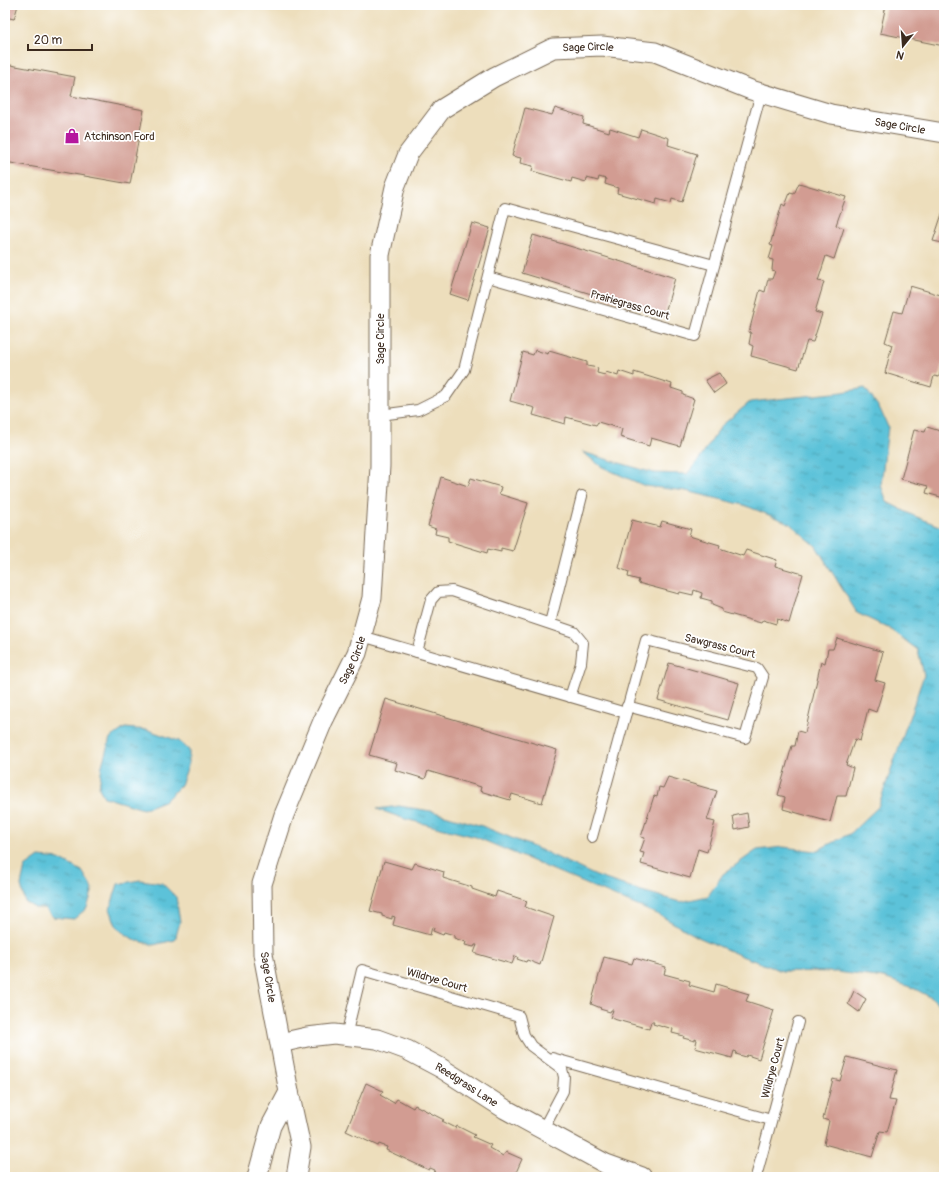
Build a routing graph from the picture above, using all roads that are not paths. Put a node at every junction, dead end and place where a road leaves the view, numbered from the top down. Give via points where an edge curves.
1 (761, 93) junction
2 (944, 133) edge
3 (714, 265) junction
4 (488, 277) junction
5 (380, 415) junction
6 (582, 496) dead end
7 (550, 623) junction
8 (362, 636) junction
9 (417, 652) junction
10 (570, 697) junction
11 (626, 710) junction
12 (592, 837) dead end
13 (798, 1022) dead end
14 (346, 1036) junction
15 (280, 1043) junction
16 (548, 1057) junction
17 (289, 1092) junction
18 (771, 1120) junction
19 (543, 1129) junction
20 (257, 1177) edge
21 (296, 1177) edge
22 (642, 1177) edge
23 (756, 1177) edge

1 - 2 street, Sage Circle via 830,114
1 - 3 lane, Prairiegrass Court
1 - 5 street, Sage Circle via 655,52 602,46 567,47 553,48 494,77 442,109 408,154 395,187 380,255
3 - 4 lane via 505,208
3 - 4 lane, Prairiegrass Court via 695,336
4 - 5 lane via 464,370 446,396 418,410
5 - 8 street, Sage Circle via 380,466 372,598
6 - 7 lane
7 - 9 lane via 452,591 438,592 431,600
7 - 10 lane via 574,632 583,643 581,663
8 - 9 lane, Sawgrass Court
8 - 15 street, Sage Circle via 357,653 323,721 284,815 262,884 264,954
9 - 10 lane, Sawgrass Court
10 - 11 lane, Sawgrass Court
11 - 11 lane, Sawgrass Court via 646,640 757,668 763,677 745,738
11 - 12 lane, Sawgrass Court
13 - 18 lane, Wildrye Court
14 - 15 street, Reedgrass Lane via 334,1034
14 - 16 lane, Wildrye Court via 362,970 519,1016 524,1035 531,1046
14 - 19 street, Reedgrass Lane via 377,1039 407,1050
15 - 17 street, Sage Circle
16 - 18 lane, Wildrye Court
16 - 19 lane, Wildrye Court via 562,1069 563,1091
17 - 20 street via 271,1126
17 - 21 street, Sage Circle via 301,1147
18 - 23 lane, Wildrye Court
19 - 22 street, Reedgrass Lane via 606,1164

